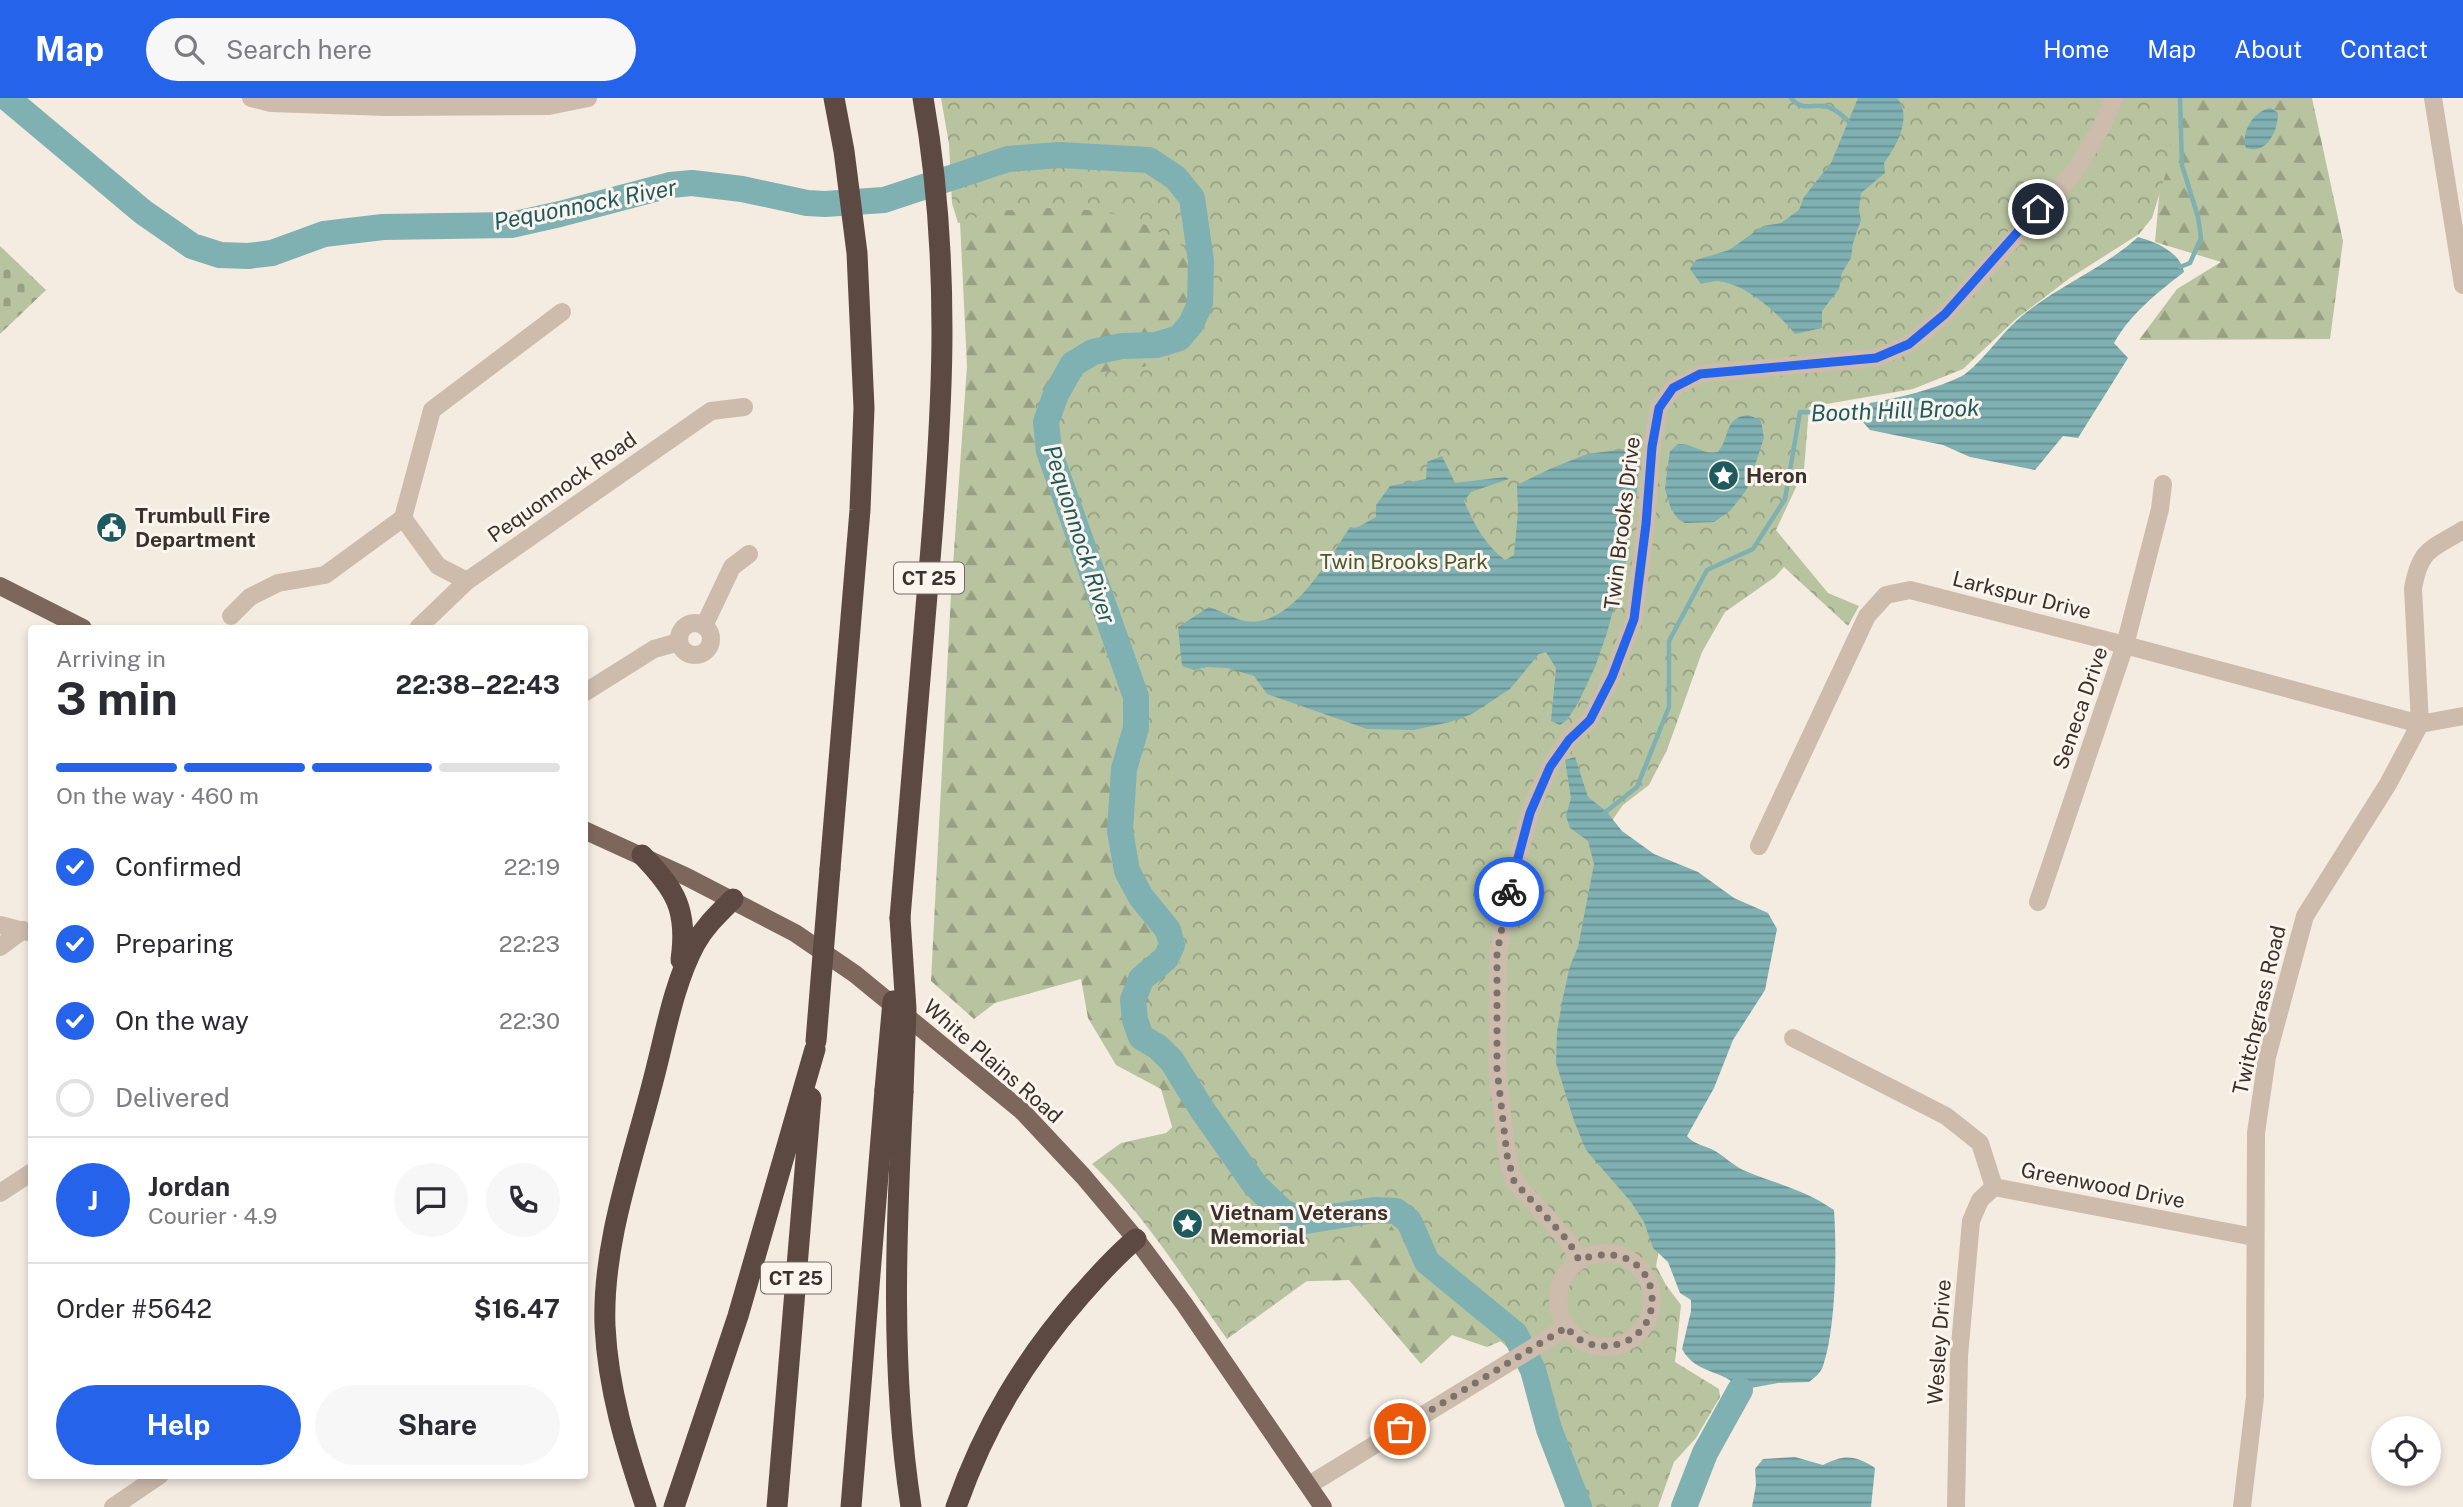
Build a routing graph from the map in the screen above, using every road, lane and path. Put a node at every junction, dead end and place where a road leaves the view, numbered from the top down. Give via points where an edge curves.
1 (251, 98) edge
2 (587, 98) edge
3 (834, 98) edge
4 (2114, 98) edge
5 (2433, 98) edge
6 (505, 103) edge
7 (924, 103) edge
8 (2463, 285) edge
9 (562, 312) dead end
10 (744, 407) dead end
11 (2163, 484) dead end
12 (403, 518) junction
13 (2463, 530) edge
14 (749, 554) dead end
15 (467, 581) junction
16 (0, 588) edge
17 (231, 615) dead end
18 (77, 625) edge
19 (421, 625) edge
20 (704, 626) junction
21 (679, 642) junction
22 (2125, 645) junction
23 (588, 690) edge
24 (2463, 716) edge
25 (2420, 724) junction
26 (588, 832) edge
27 (1759, 846) dead end
28 (642, 855) junction
29 (733, 899) junction
30 (2038, 902) dead end
31 (0, 925) edge
32 (27, 931) edge
33 (0, 947) edge
34 (675, 996) junction
35 (1793, 1038) dead end
36 (816, 1045) junction
37 (894, 1091) junction
38 (28, 1175) edge
39 (1994, 1187) junction
40 (0, 1193) edge
41 (2254, 1237) junction
42 (1136, 1239) junction
43 (1579, 1260) junction
44 (1567, 1327) junction
45 (154, 1479) edge
46 (1309, 1485) junction
47 (644, 1501) edge
48 (113, 1507) edge
49 (674, 1507) edge
50 (777, 1507) edge
51 (851, 1507) edge
52 (911, 1507) edge
53 (956, 1507) edge
54 (1323, 1507) edge
55 (1956, 1507) edge
56 (2242, 1507) edge

1 - 6 street via 271,103 387,107
2 - 6 street via 549,106
3 - 36 highway, CT 25, bridge via 857,253 863,459
4 - 43 street, Twin Brooks Drive via 2075,171 1945,314 1909,344 1876,358 1700,374 1673,388 1659,408 1634,619 1590,720 1569,740 1540,788 1497,953 1497,1069 1507,1155 1514,1181 1569,1242
5 - 8 street
7 - 37 highway, CT 25, bridge via 940,239 941,422 900,918
9 - 12 street via 432,410
10 - 15 street, Pequonnock Road via 711,411
11 - 22 street, Seneca Drive
12 - 15 street via 438,566
12 - 17 street via 325,575 278,583 250,597
13 - 25 street via 2428,550 2417,569 2413,588
14 - 20 street via 732,567
15 - 19 street, Pequonnock Road
16 - 18 main road
20 - 21 street via 686,625
20 - 21 street via 711,636 704,653 691,655
21 - 23 street via 654,649
22 - 25 street, Larkspur Drive
22 - 27 street, Larkspur Drive via 1910,590 1886,595 1867,616
22 - 30 street, Seneca Drive
24 - 25 street
25 - 41 street, Twitchgrass Road via 2305,916 2267,1058 2256,1133
26 - 28 main road, White Plains Road
28 - 29 main road, White Plains Road
28 - 34 highway via 674,893 683,918
29 - 34 highway via 696,943
29 - 42 main road, White Plains Road via 855,974 959,1057 1022,1111
31 - 32 street
32 - 33 street
34 - 47 highway via 617,1221 606,1297 609,1374
35 - 39 street, Greenwood Drive via 1946,1116 1980,1143
36 - 49 highway via 738,1316
36 - 50 highway, CT 25
37 - 51 highway, CT 25
37 - 52 highway via 898,1374
38 - 40 street
39 - 41 street, Greenwood Drive
39 - 55 street, Wesley Drive via 1980,1200 1971,1222 1959,1356
41 - 56 street, Twitchgrass Road via 2255,1396
42 - 46 main road, White Plains Road
42 - 53 highway via 1109,1263 1027,1362 988,1427
43 - 44 street via 1568,1270 1559,1293
43 - 44 street via 1605,1253 1628,1258 1650,1282 1651,1315 1643,1329 1615,1346 1584,1341
44 - 46 street
45 - 48 street
46 - 54 main road, White Plains Road

